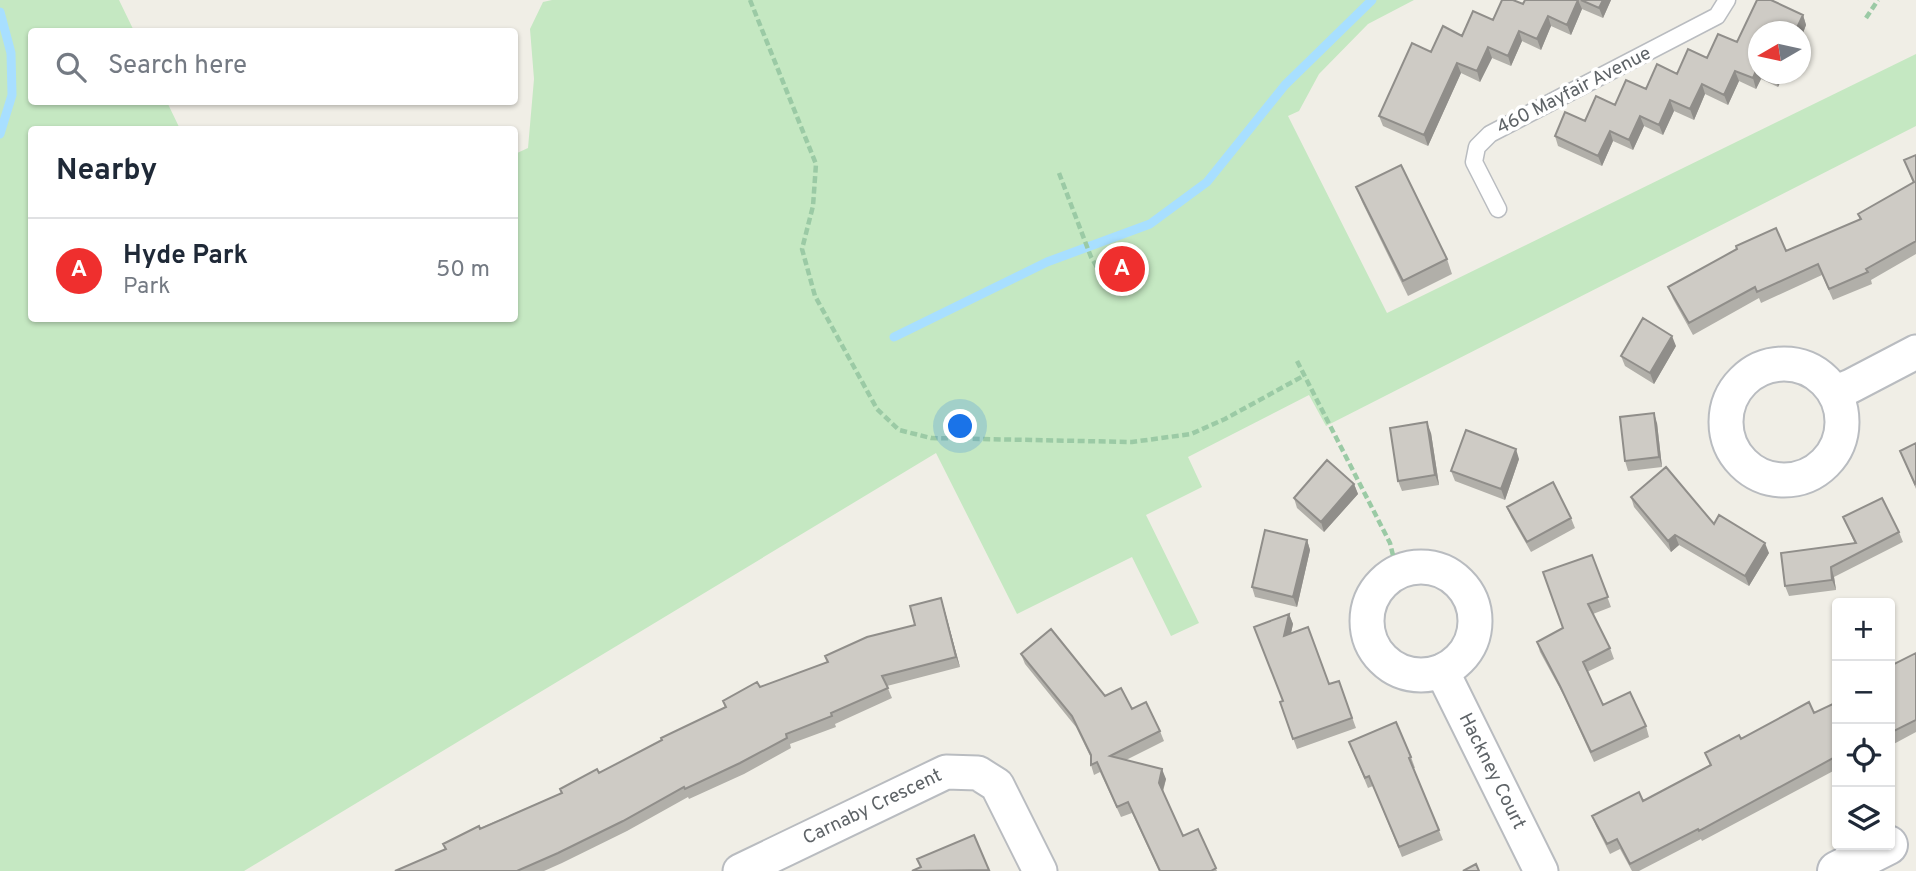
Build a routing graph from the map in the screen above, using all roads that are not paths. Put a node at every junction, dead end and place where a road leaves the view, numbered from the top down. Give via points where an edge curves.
1 (1727, 0) edge
2 (1498, 209) dead end
3 (1916, 352) edge
4 (1836, 392) dead end
5 (1443, 671) junction
6 (1916, 830) edge
7 (1895, 841) edge
8 (1877, 850) edge
9 (740, 871) edge
10 (1041, 871) edge
11 (1541, 871) edge
12 (1837, 871) edge

1 - 2 lane, 460 Mayfair Avenue via 1717,16 1490,134 1477,146 1474,162
3 - 4 street
5 - 5 street via 1458,660 1474,631 1469,597 1451,576 1434,568 1404,569 1374,593 1367,610 1370,641 1381,658 1396,669 1419,675
5 - 11 street, Hackney Court
6 - 7 street
8 - 12 street
9 - 10 street, Carnaby Crescent via 946,772 978,773 997,785

